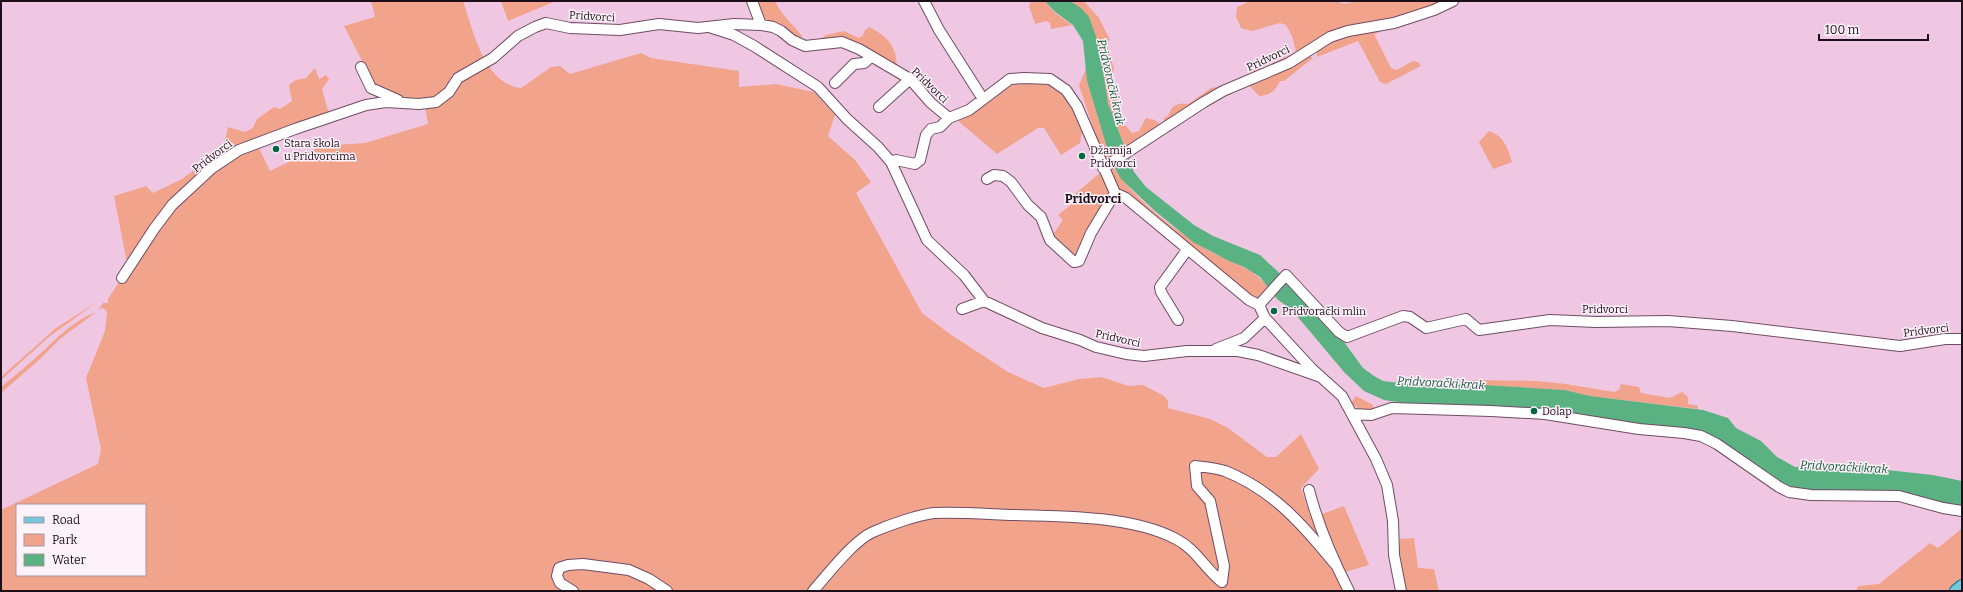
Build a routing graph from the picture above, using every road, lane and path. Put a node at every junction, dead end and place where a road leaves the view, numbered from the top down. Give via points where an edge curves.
1 (752, 1) edge
2 (924, 1) edge
3 (1453, 1) edge
4 (760, 25) junction
5 (709, 27) junction
6 (871, 57) junction
7 (361, 67) dead end
8 (910, 80) junction
9 (835, 83) dead end
10 (984, 99) junction
11 (404, 103) junction
12 (879, 107) dead end
13 (949, 118) junction
14 (891, 162) junction
15 (1108, 166) junction
16 (987, 179) dead end
17 (1115, 192) junction
18 (1188, 250) junction
19 (122, 278) dead end
20 (984, 301) junction
21 (1259, 305) junction
22 (962, 309) dead end
23 (1264, 318) junction
24 (1178, 320) dead end
25 (1962, 339) edge
26 (1213, 350) junction
27 (1322, 377) junction
28 (1353, 414) junction
29 (1309, 490) dead end
30 (1962, 511) edge
31 (1335, 564) junction
32 (1962, 586) edge
33 (574, 591) edge
34 (667, 591) edge
35 (812, 591) edge
36 (1348, 591) edge
37 (1401, 591) edge
38 (1956, 591) edge

1 - 4 street
2 - 10 street via 939,30
3 - 15 street, Pridvorci via 1394,23 1348,31 1330,37 1289,63 1223,91 1204,102
4 - 5 street, Pridvorci via 734,24
4 - 6 street, Pridvorci via 777,29 805,46 842,42
5 - 11 street, Pridvorci via 659,24 620,30 570,28 546,24 518,36 493,58 458,78 449,92 436,102
5 - 14 street, Pridvorci via 734,35 754,46 818,87
6 - 8 street, Pridvorci
6 - 9 street via 854,64
7 - 11 street, Pridvorci via 371,88
8 - 12 street
8 - 13 street, Pridvorci via 941,113
10 - 13 street, Pridvorci via 969,110
10 - 15 street, Pridvorci via 1010,79 1038,78 1057,83 1078,106
11 - 19 street, Pridvorci via 366,105 256,142 231,155 212,168 172,205
13 - 14 street via 926,135 920,160 915,164 896,160
14 - 20 street, Pridvorci via 927,240 964,275
15 - 17 street, Pridvorci
16 - 17 street via 994,175 1003,176 1011,182 1028,205 1041,216 1050,240 1074,262 1079,261 1091,233
17 - 18 street via 1146,213
18 - 21 street via 1249,300
18 - 24 street via 1160,287
20 - 22 street
20 - 26 street, Pridvorci via 1042,328 1096,347 1126,354 1144,356
21 - 23 street, Pridvorci
21 - 25 street, Pridvorci via 1286,275 1338,332 1347,337 1403,316 1410,317 1426,328 1466,319 1479,330 1550,320 1668,321 1900,346
23 - 26 street via 1244,338
23 - 27 street, Pridvorci
26 - 27 street, Pridvorci via 1258,355
27 - 28 street, Pridvorci via 1342,396
28 - 30 street via 1371,415 1392,408 1545,414 1639,429 1684,433 1701,436 1717,444 1789,492 1838,496 1899,496
28 - 37 street, Pridvorci via 1387,485 1393,521 1394,555
29 - 31 street via 1317,519
31 - 35 street via 1306,528 1262,488 1224,470 1195,466 1198,486 1210,501 1224,566 1222,582 1213,575 1200,557 1178,540 1154,528 1124,522 1047,516 933,514 872,532
31 - 36 street
32 - 38 main road
33 - 34 street via 560,582 557,576 559,568 583,564 629,570

